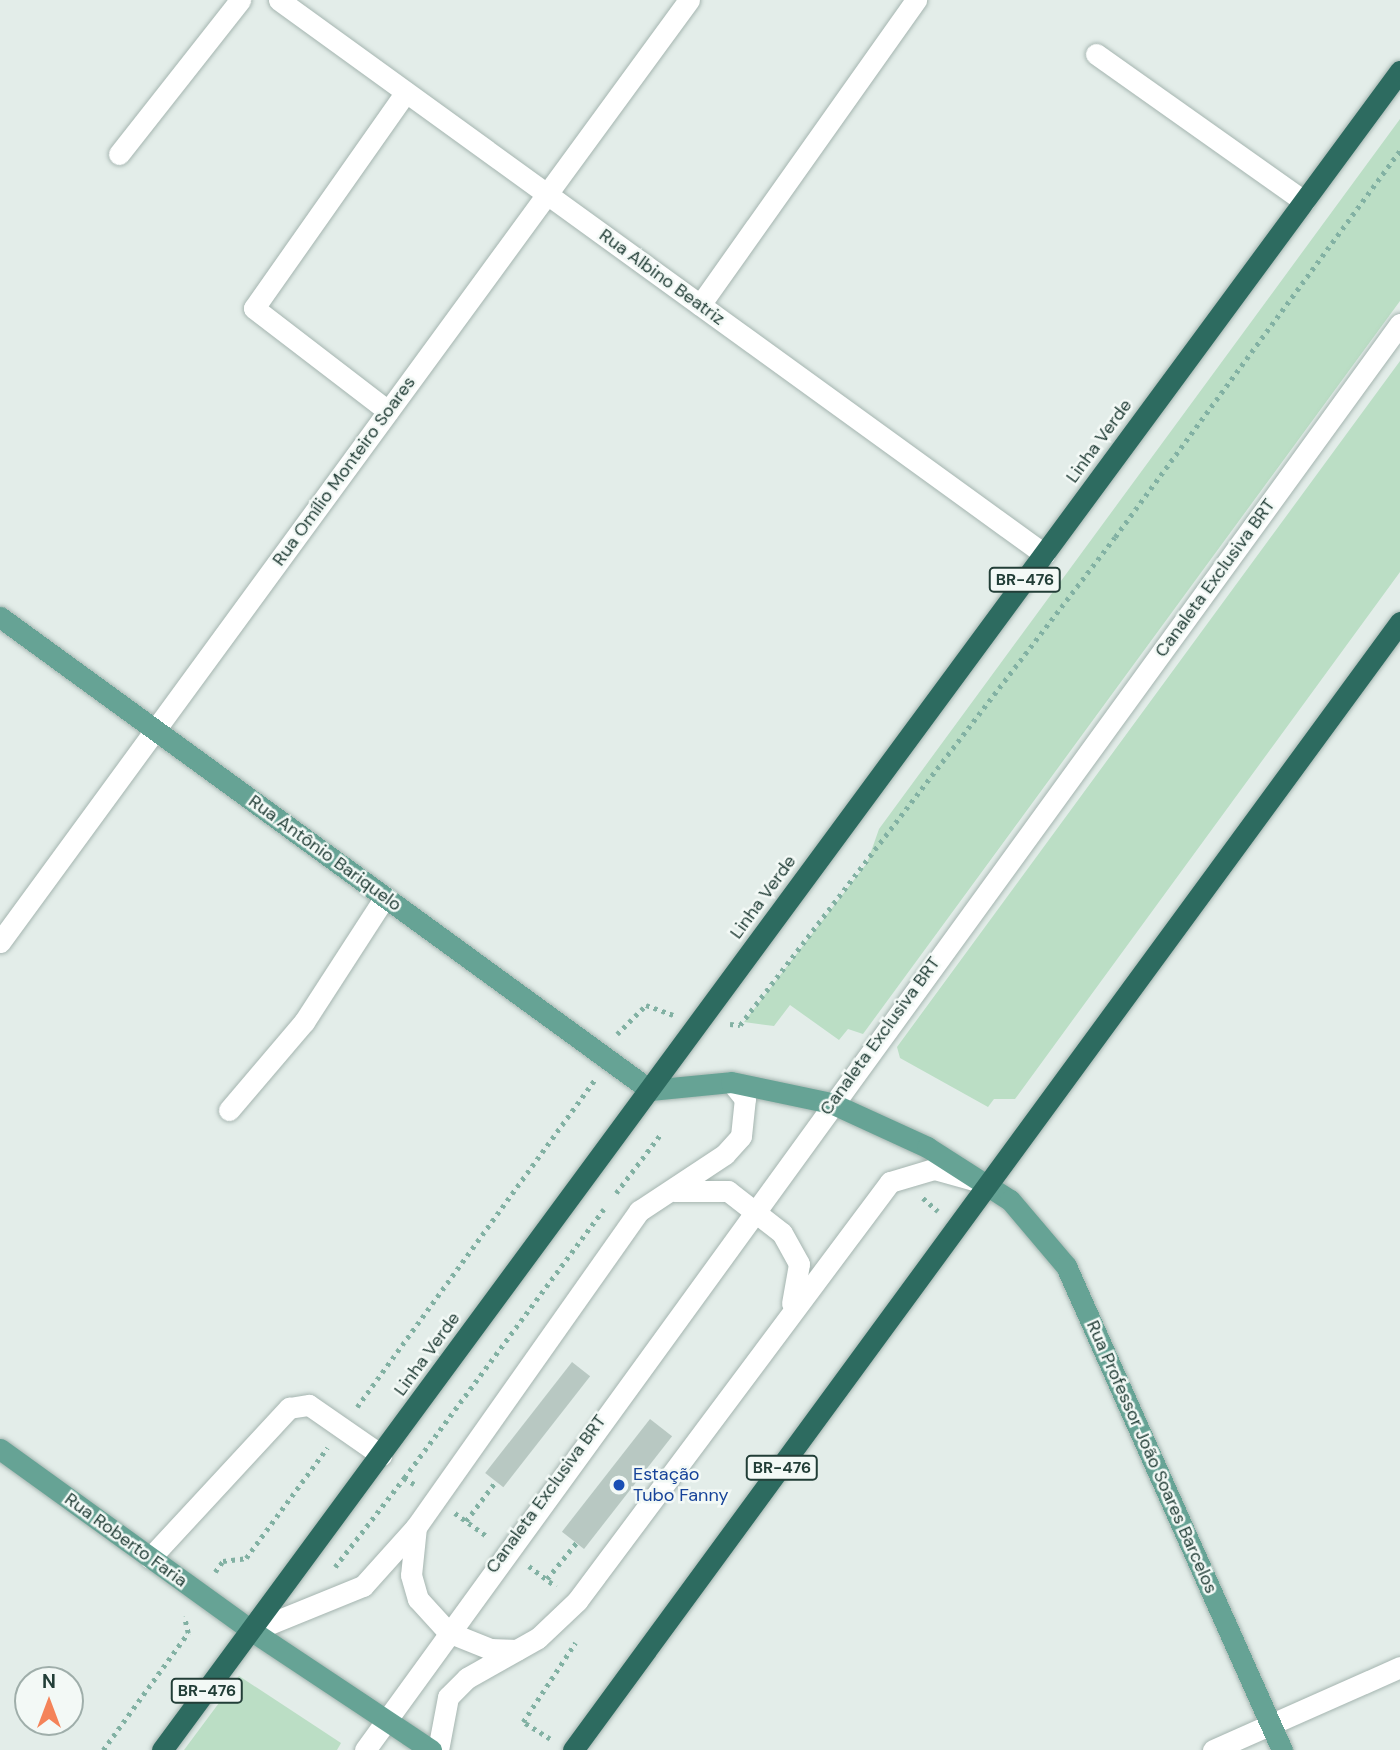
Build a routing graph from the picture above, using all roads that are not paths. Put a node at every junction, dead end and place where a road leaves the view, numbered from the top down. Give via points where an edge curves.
1 (240, 0) edge
2 (279, 0) edge
3 (689, 0) edge
4 (905, 4) edge
5 (1096, 54) dead end
6 (1400, 71) edge
7 (406, 92) junction
8 (120, 154) dead end
9 (547, 194) junction
10 (1304, 201) junction
11 (700, 305) junction
12 (1400, 324) edge
13 (388, 411) junction
14 (1044, 554) junction
15 (0, 617) edge
16 (1400, 622) edge
17 (156, 730) junction
18 (385, 897) junction
19 (0, 942) edge
20 (731, 1082) junction
21 (650, 1090) junction
22 (831, 1103) junction
23 (229, 1110) dead end
24 (991, 1185) junction
25 (669, 1192) junction
26 (754, 1208) junction
27 (786, 1319) junction
28 (0, 1449) edge
29 (381, 1455) junction
30 (415, 1527) junction
31 (150, 1558) junction
32 (252, 1631) junction
33 (448, 1632) junction
34 (519, 1650) junction
35 (1400, 1667) edge
36 (387, 1721) junction
37 (1270, 1724) junction
38 (162, 1750) edge
39 (365, 1750) edge
40 (431, 1750) edge
41 (438, 1750) edge
42 (573, 1750) edge
43 (1213, 1750) edge
44 (1282, 1750) edge

1 - 8 street
2 - 7 street, Rua Albino Beatriz
3 - 9 street, Rua Omílio Monteiro Soares
4 - 11 street
5 - 10 street
6 - 10 highway, Linha Verde / BR-476
7 - 9 street, Rua Albino Beatriz
7 - 13 street via 254,308
9 - 11 street, Rua Albino Beatriz
9 - 13 street, Rua Omílio Monteiro Soares
10 - 14 highway, Linha Verde / BR-476
11 - 14 street, Rua Albino Beatriz
12 - 22 street, Canaleta Exclusiva BRT
13 - 17 street, Rua Omílio Monteiro Soares
14 - 21 highway, Linha Verde / BR-476
15 - 17 main road, Rua Antônio Bariquelo
16 - 24 highway, BR-476
17 - 18 main road, Rua Antônio Bariquelo
17 - 19 street, Rua Omílio Monteiro Soares
18 - 21 main road, Rua Antônio Bariquelo
18 - 23 street via 304,1022
20 - 21 main road, Rua Professor João Soares Barcelos
20 - 22 main road, Rua Professor João Soares Barcelos
20 - 25 street via 745,1099 741,1136
21 - 29 highway, Linha Verde / BR-476
22 - 24 main road, Rua Professor João Soares Barcelos via 927,1147
22 - 26 street, Canaleta Exclusiva BRT
24 - 27 street via 934,1168 890,1182
24 - 37 main road, Rua Professor João Soares Barcelos via 1045,1235 1066,1266
24 - 42 highway, BR-476
25 - 26 street via 728,1191
25 - 30 street via 639,1211
26 - 27 street via 782,1233 799,1264 799,1289
26 - 33 street, Canaleta Exclusiva BRT
27 - 34 street via 577,1601
28 - 31 main road, Rua Roberto Faria
29 - 31 street via 309,1405 289,1408
29 - 32 highway, Linha Verde / BR-476
30 - 32 street via 363,1586
30 - 33 street via 411,1575 418,1600
31 - 32 main road, Rua Roberto Faria
32 - 36 main road, Rua Roberto Faria
32 - 38 highway, Linha Verde / BR-476
33 - 34 street via 491,1649
33 - 36 street, Canaleta Exclusiva BRT
34 - 41 street via 448,1697
35 - 37 street
36 - 39 street, Canaleta Exclusiva BRT
36 - 40 main road, Rua Roberto Faria
37 - 43 street
37 - 44 main road, Rua Professor João Soares Barcelos

